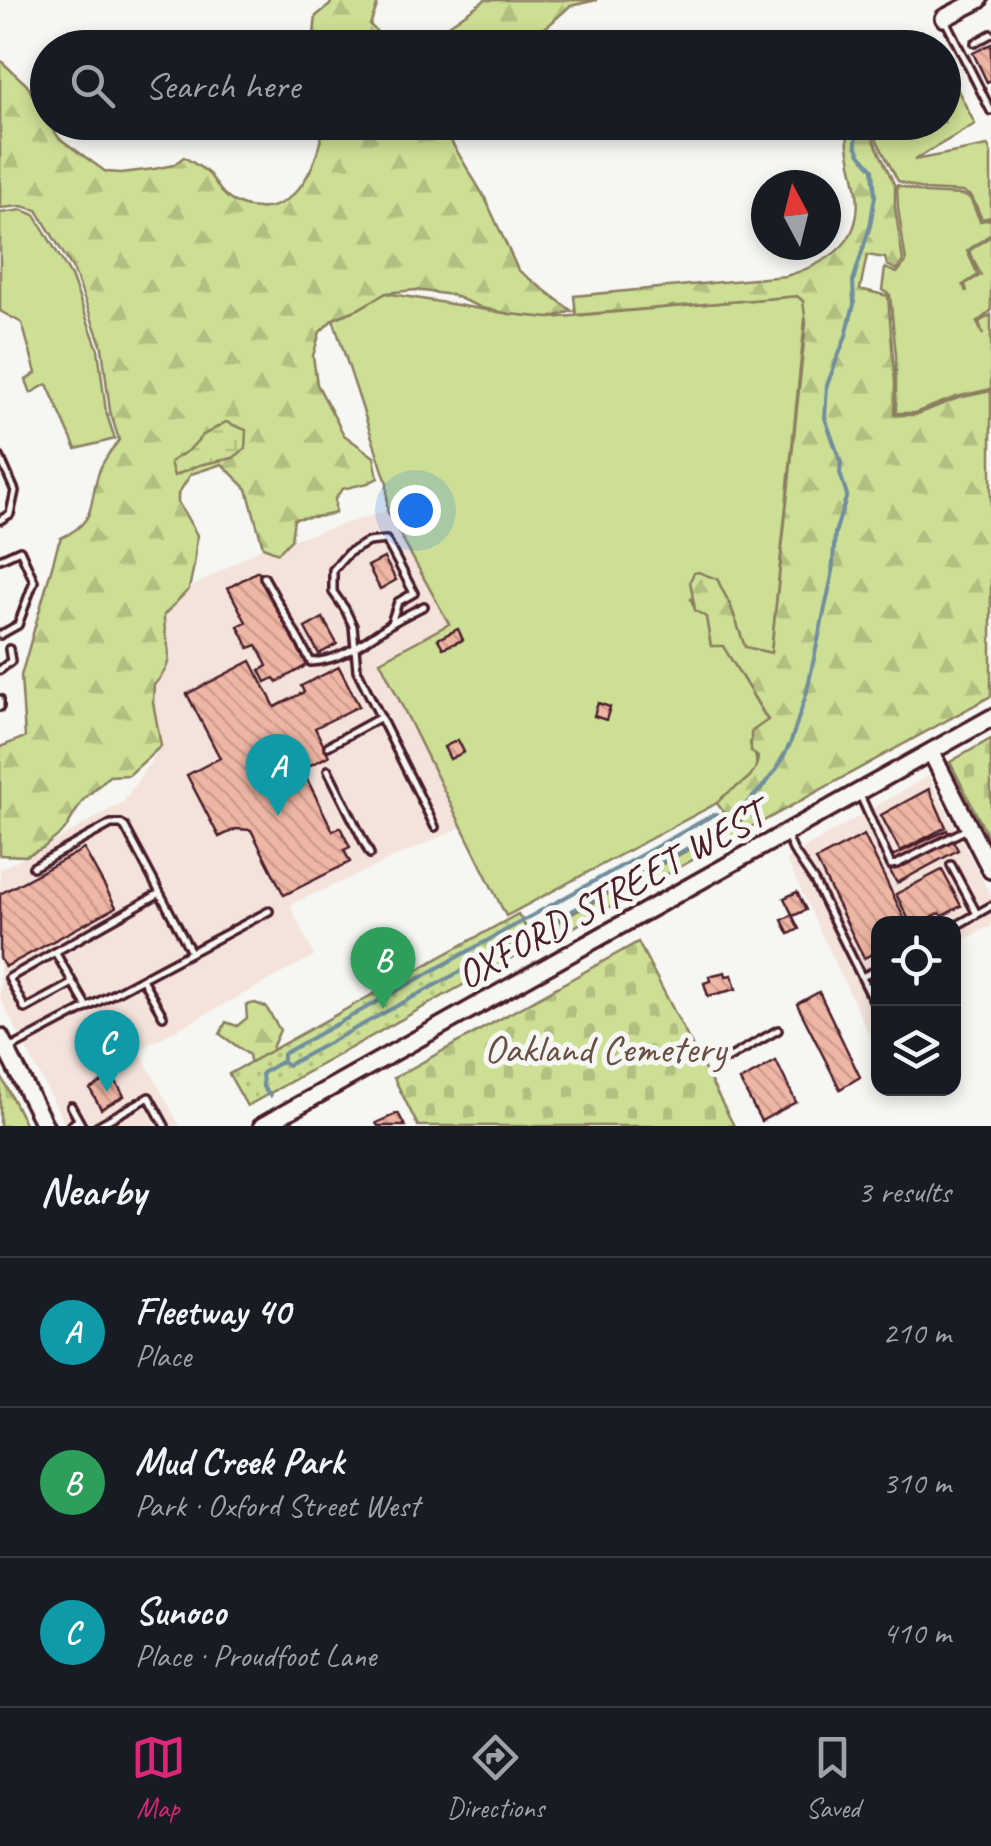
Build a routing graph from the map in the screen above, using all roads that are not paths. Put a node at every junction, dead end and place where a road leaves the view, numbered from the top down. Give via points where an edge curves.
1 (979, 0) edge
2 (944, 18) joint
3 (950, 30) edge
4 (991, 34) edge
5 (974, 43) dead end
6 (961, 52) edge
7 (991, 111) edge
8 (0, 457) edge
9 (0, 520) edge
10 (0, 558) edge
11 (264, 577) dead end
12 (424, 606) dead end
13 (391, 624) junction
14 (0, 635) edge
15 (9, 649) dead end
16 (354, 650) junction
17 (0, 670) edge
18 (0, 699) edge
19 (0, 707) edge
20 (381, 717) junction
21 (991, 718) edge
22 (328, 746) dead end
23 (931, 752) junction
24 (328, 770) dead end
25 (859, 792) junction
26 (435, 827) dead end
27 (969, 828) junction
28 (786, 833) junction
29 (370, 854) dead end
30 (951, 865) dead end
31 (33, 867) dead end
32 (991, 870) edge
33 (160, 893) junction
34 (991, 906) edge
35 (269, 911) dead end
36 (977, 914) junction
37 (961, 923) edge
38 (55, 952) junction
39 (192, 952) junction
40 (871, 972) edge
41 (862, 978) junction
42 (142, 979) junction
43 (73, 983) junction
44 (877, 1006) edge
45 (87, 1008) junction
46 (162, 1016) dead end
47 (778, 1030) dead end
48 (3, 1043) edge
49 (726, 1059) dead end
50 (71, 1106) dead end
51 (80, 1123) edge
52 (45, 1126) edge
53 (70, 1126) edge
54 (97, 1126) edge
55 (164, 1126) edge
56 (262, 1126) edge

1 - 2 main road
2 - 3 lane
4 - 5 lane
6 - 7 lane
8 - 9 lane via 15,491 10,514
10 - 14 lane via 20,550 34,581 18,625
11 - 16 lane via 311,662
12 - 13 lane
13 - 16 lane
13 - 16 lane via 398,602 414,592 386,540 368,542 333,570 333,592 352,626
15 - 17 lane via 11,661
16 - 20 lane
18 - 19 lane
20 - 22 lane
20 - 26 lane
21 - 23 main road, OXFORD STREET WEST
23 - 25 main road, OXFORD STREET WEST
23 - 27 main road
24 - 29 lane
25 - 27 lane via 891,865
25 - 28 main road, OXFORD STREET WEST
27 - 32 main road
28 - 41 lane
28 - 56 main road, OXFORD STREET WEST
30 - 36 lane
31 - 33 lane via 121,824
33 - 38 lane
33 - 39 lane
34 - 36 lane
35 - 39 lane
36 - 37 lane
38 - 43 lane
38 - 43 lane via 9,978 25,1009
39 - 42 lane
40 - 41 lane
41 - 44 lane
42 - 45 lane
42 - 46 lane
43 - 45 lane
45 - 48 lane
47 - 49 lane
48 - 52 main road
50 - 51 lane
51 - 53 lane
54 - 55 lane via 149,1097

